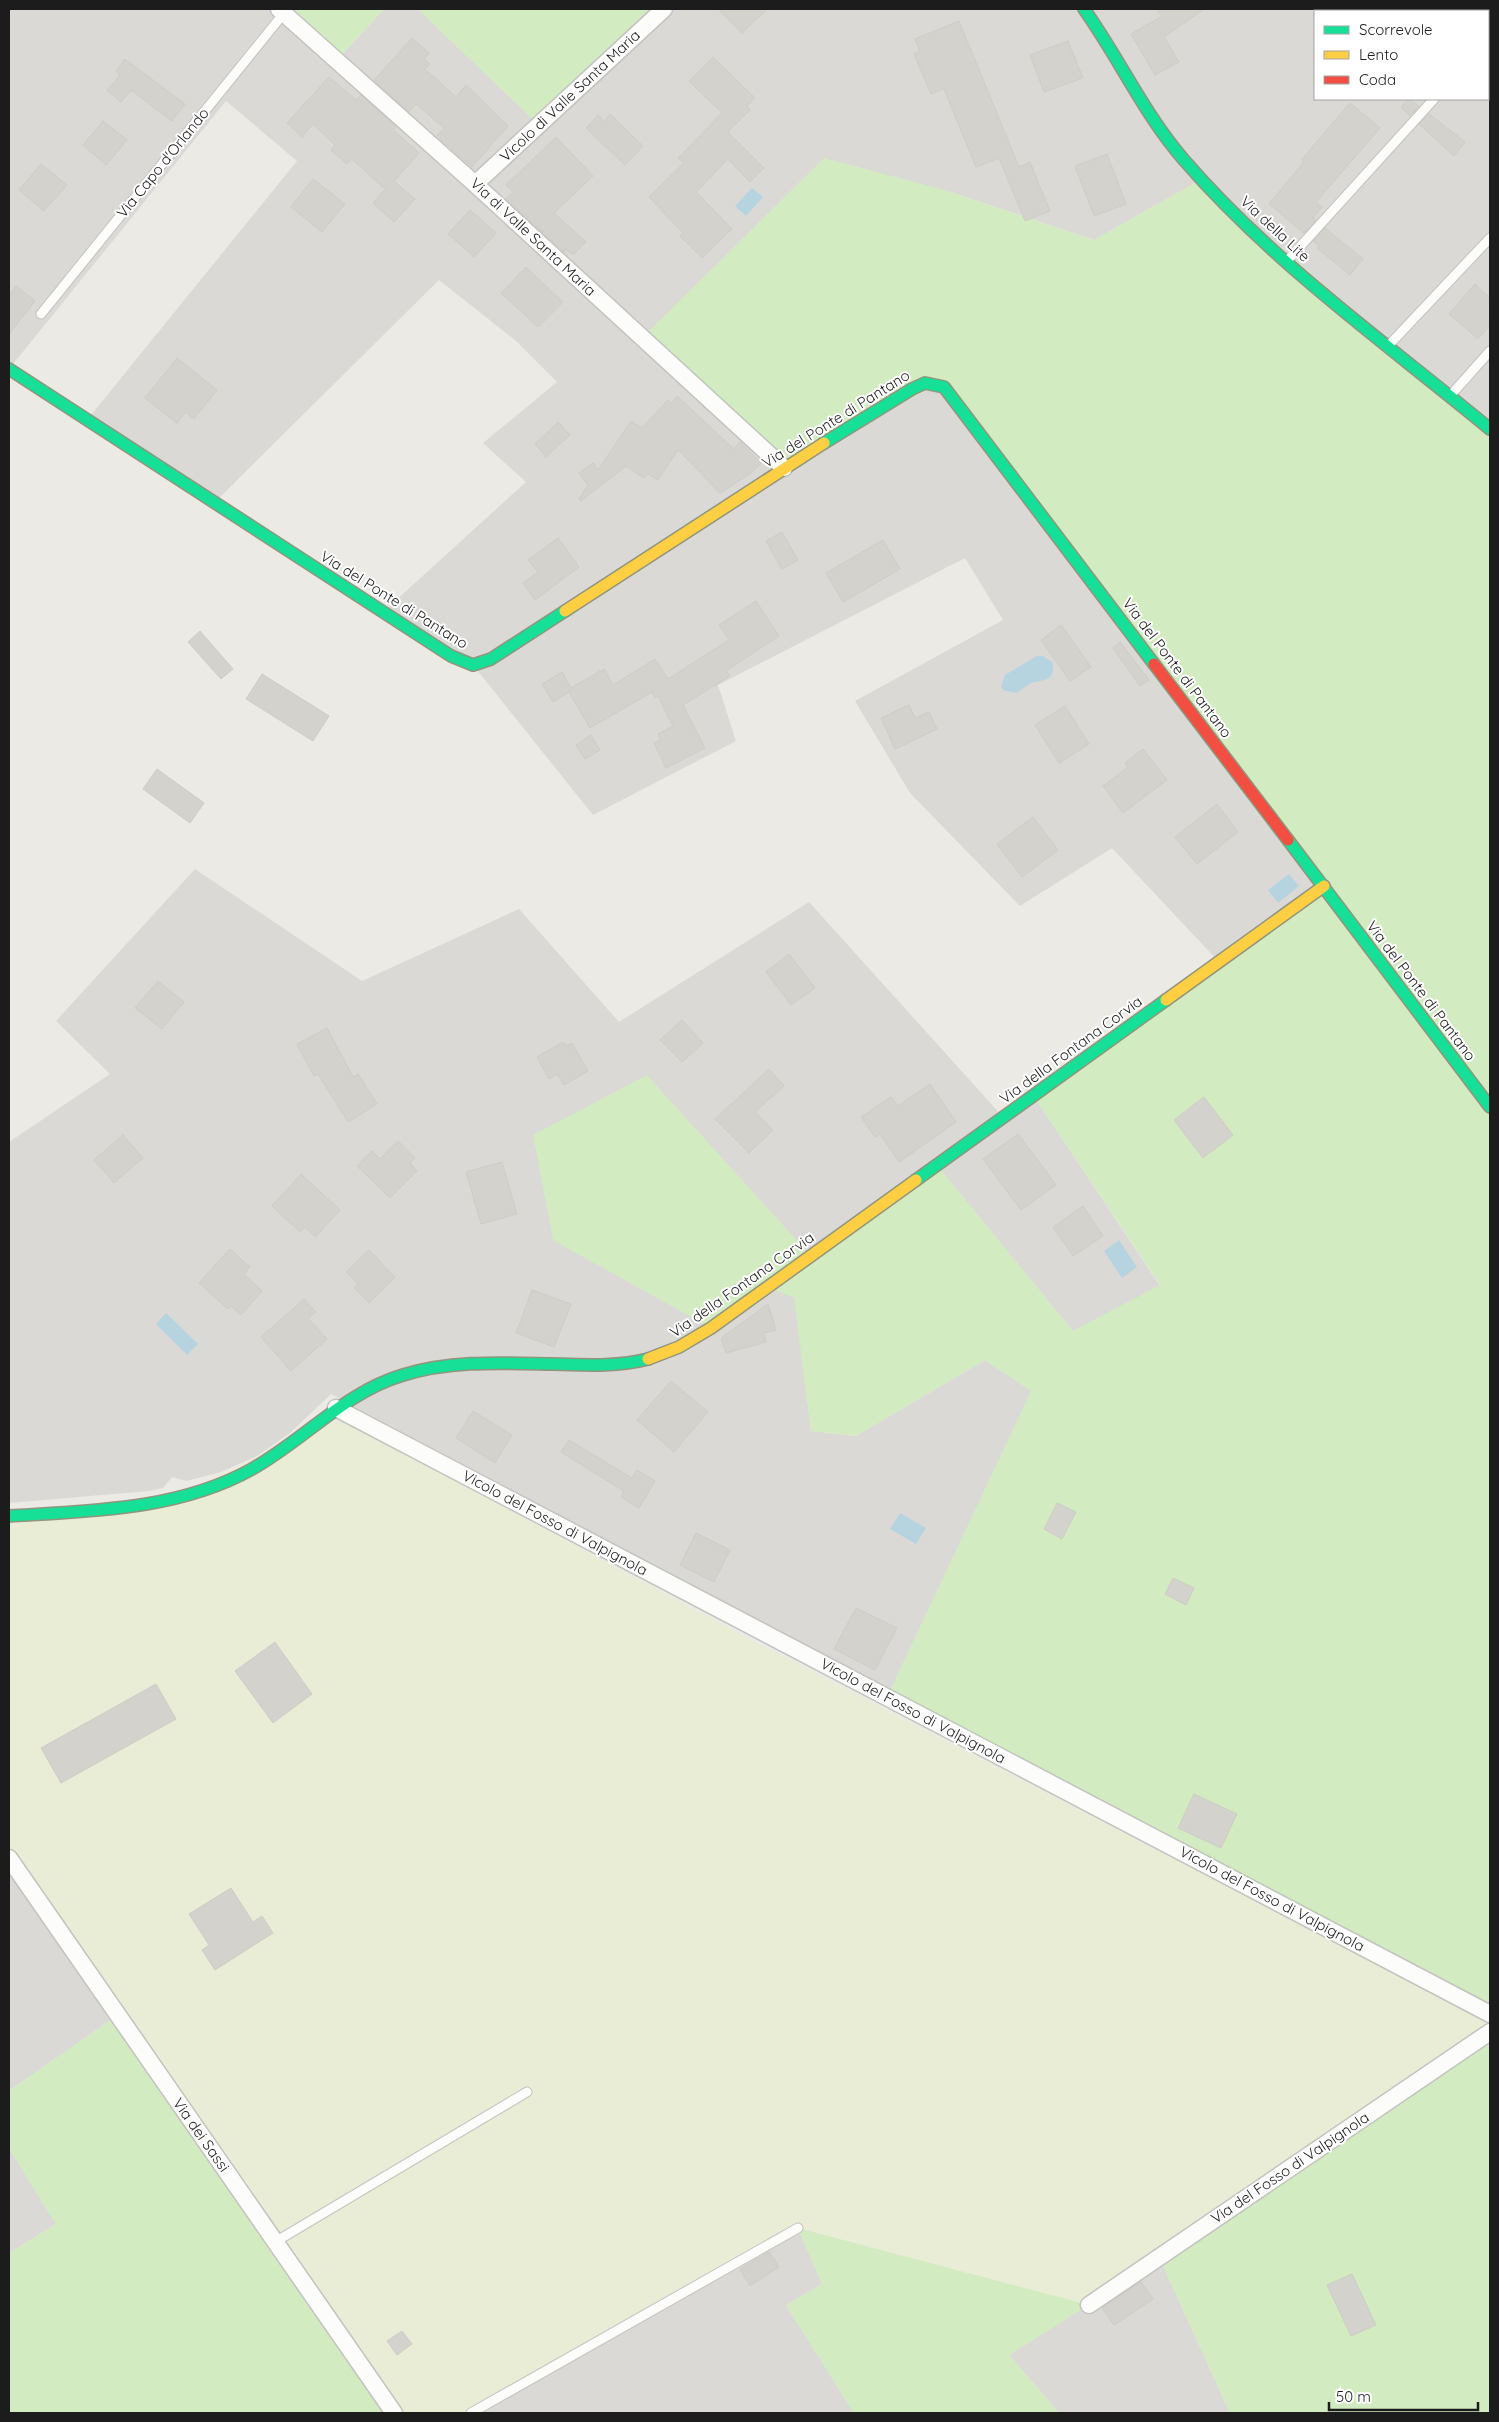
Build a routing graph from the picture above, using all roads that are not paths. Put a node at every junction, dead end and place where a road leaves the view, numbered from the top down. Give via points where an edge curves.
1 (664, 9) edge
2 (1084, 9) edge
3 (282, 11) edge
4 (1433, 100) edge
5 (475, 184) junction
6 (1490, 238) edge
7 (1287, 261) junction
8 (41, 314) dead end
9 (1389, 346) junction
10 (1490, 351) edge
11 (9, 369) edge
12 (1450, 396) junction
13 (1490, 429) edge
14 (784, 468) junction
15 (1324, 886) junction
16 (1490, 1107) edge
17 (336, 1408) junction
18 (9, 1516) edge
19 (9, 1858) edge
20 (1490, 2014) edge
21 (1490, 2032) edge
22 (527, 2092) dead end
23 (798, 2228) dead end
24 (275, 2242) junction
25 (1089, 2305) dead end
26 (394, 2413) edge
27 (471, 2413) edge

1 - 5 street, Vicolo di Valle Santa Maria
2 - 7 street, Via della Lite via 1173,146 1219,197
3 - 5 street, Via di Valle Santa Maria
3 - 8 lane, Via Capo d'Orlando
4 - 7 lane
5 - 14 street, Via di Valle Santa Maria
6 - 9 lane
7 - 9 street, Via della Lite
9 - 12 street, Via della Lite
10 - 12 lane
11 - 14 street, Via del Ponte di Pantano via 451,656 473,665 491,659
12 - 13 street, Via della Lite
14 - 15 street, Via del Ponte di Pantano via 919,385 932,382 944,387
15 - 16 street, Via del Ponte di Pantano
15 - 17 street, Via della Fontana Corvia via 678,1349 644,1361 621,1364 480,1364 428,1369 377,1384
17 - 18 street, Via della Fontana Corvia via 254,1468 199,1491 122,1507
17 - 20 street, Vicolo del Fosso di Valpignola
19 - 24 street, Via dei Sassi
21 - 25 street, Via del Fosso di Valpignola
22 - 24 lane
23 - 27 lane
24 - 26 street, Via dei Sassi

